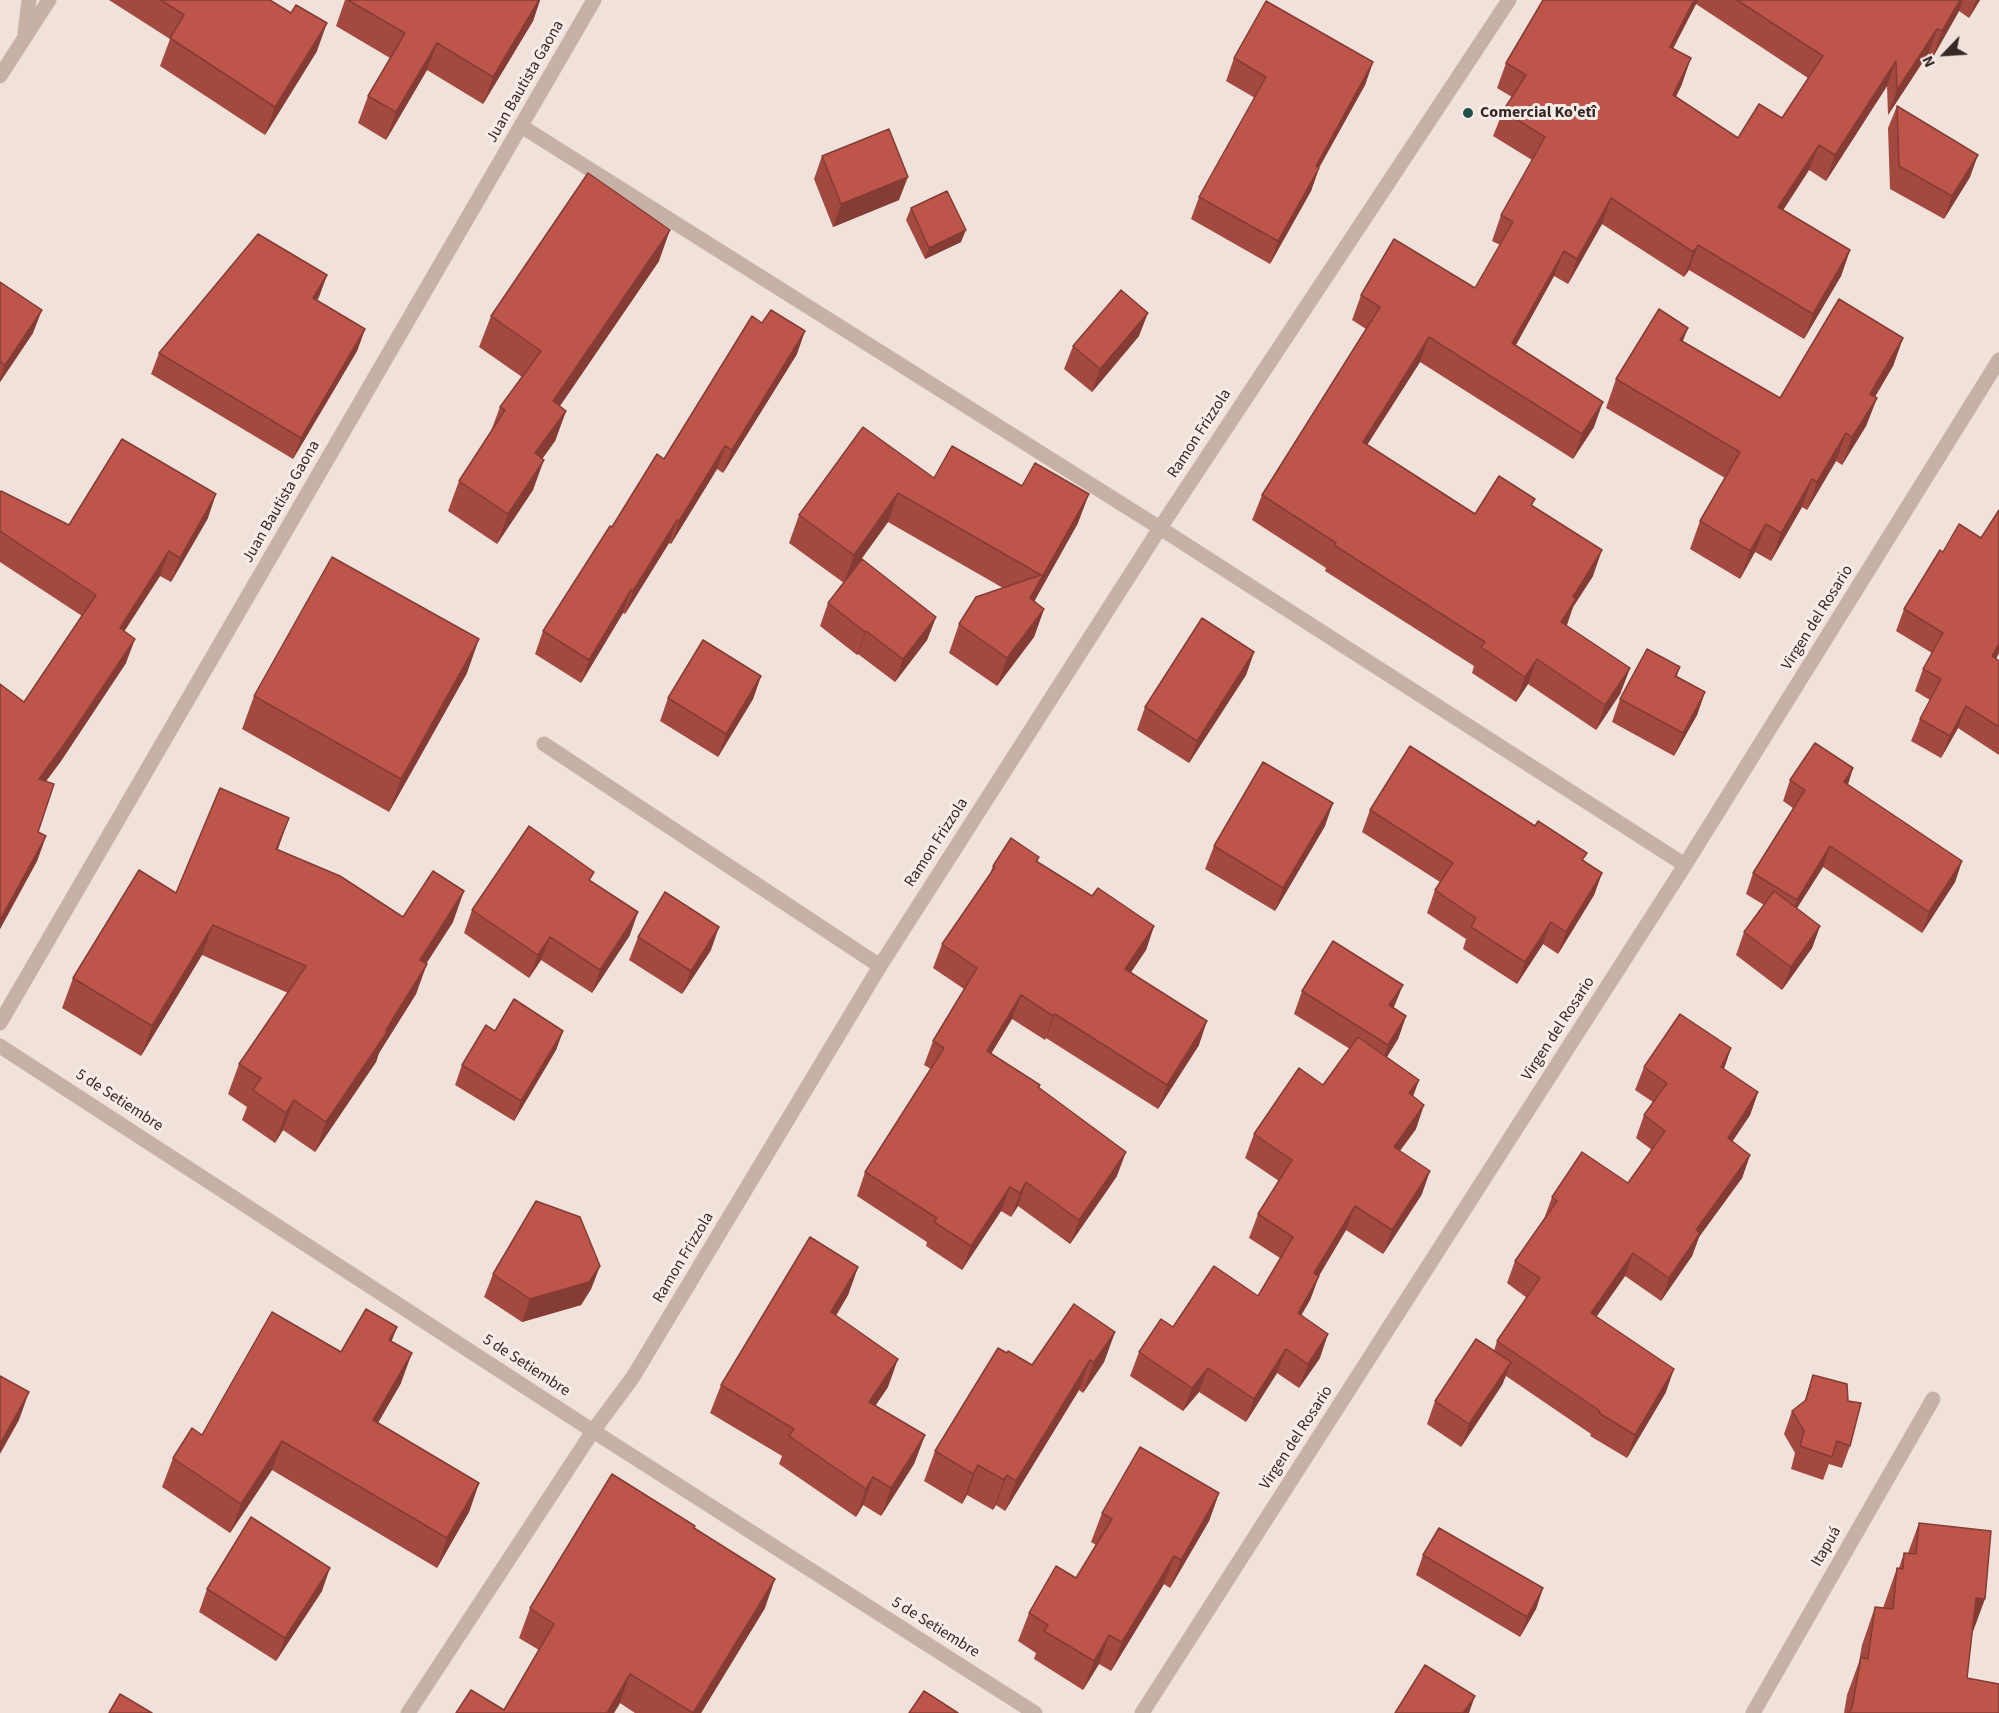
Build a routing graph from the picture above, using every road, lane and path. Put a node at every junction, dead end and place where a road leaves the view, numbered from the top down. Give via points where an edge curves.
1 (29, 0) edge
2 (49, 0) edge
3 (594, 0) edge
4 (1509, 0) edge
5 (24, 38) junction
6 (0, 76) edge
7 (521, 126) junction
8 (1999, 360) edge
9 (1160, 528) junction
10 (544, 744) dead end
11 (1685, 865) junction
12 (880, 966) junction
13 (0, 1023) edge
14 (0, 1046) edge
15 (1933, 1399) dead end
16 (593, 1431) junction
17 (408, 1713) edge
18 (1035, 1713) edge
19 (1142, 1713) edge
20 (1753, 1713) edge

1 - 5 street
2 - 5 street
3 - 7 street, Juan Bautista Gaona
4 - 9 street, Ramon Frizzola
5 - 6 street
7 - 9 street
7 - 13 street, Juan Bautista Gaona
8 - 11 street, Virgen del Rosario
9 - 11 street
9 - 12 street, Ramon Frizzola
10 - 12 street
11 - 19 street, Virgen del Rosario
12 - 16 street, Ramon Frizzola via 633,1377
14 - 16 street, 5 de Setiembre
15 - 20 street, Itapuá
16 - 17 street, Ramon Frizzola
16 - 18 street, 5 de Setiembre

